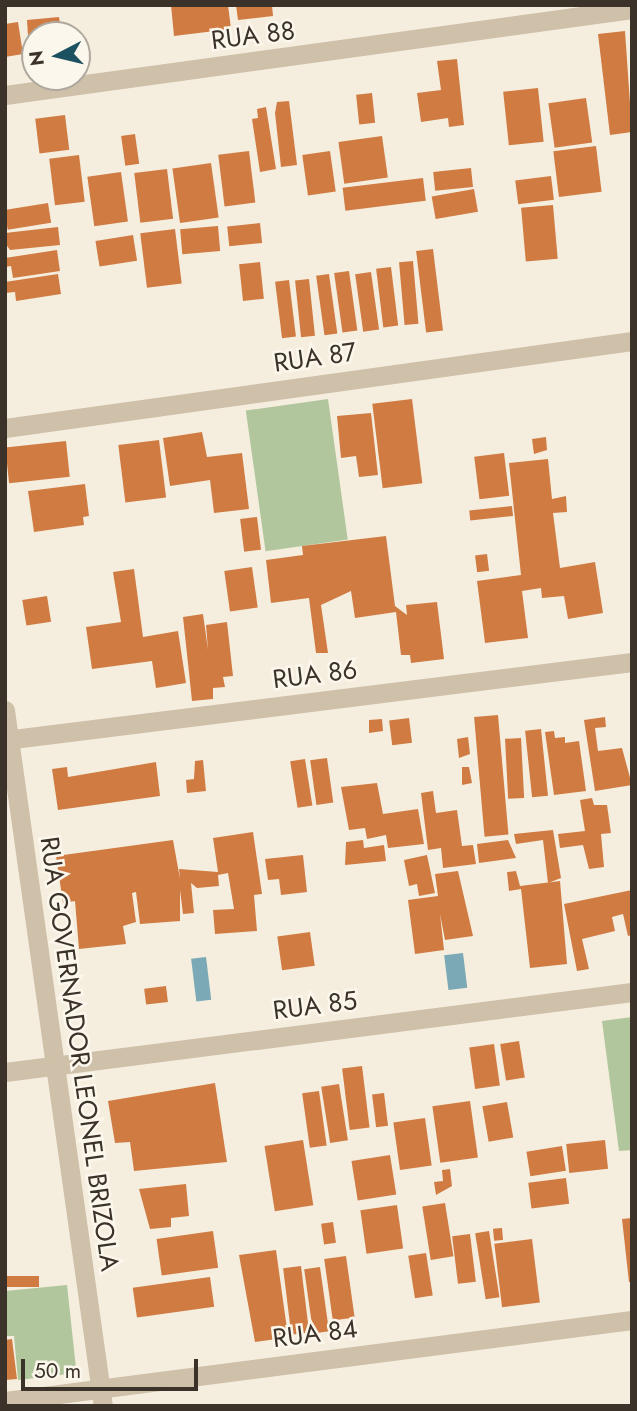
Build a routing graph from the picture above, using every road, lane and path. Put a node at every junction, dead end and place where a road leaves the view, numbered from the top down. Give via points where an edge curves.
1 (632, 9) edge
2 (5, 95) edge
3 (632, 341) edge
4 (5, 428) edge
5 (632, 662) edge
6 (5, 710) edge
7 (7, 740) edge
8 (632, 992) edge
9 (54, 1066) junction
10 (5, 1072) edge
11 (632, 1320) edge
12 (101, 1397) edge
13 (5, 1401) edge

1 - 2 street, RUA 88
3 - 4 street, RUA 87
5 - 7 street, RUA 86
6 - 7 street, RUA GOVERNADOR LEONEL BRIZOLA
7 - 9 street, RUA GOVERNADOR LEONEL BRIZOLA
8 - 9 street, RUA 85
9 - 10 street, RUA 85
9 - 12 street, RUA GOVERNADOR LEONEL BRIZOLA
11 - 12 street, RUA 84
12 - 13 street, RUA 84

